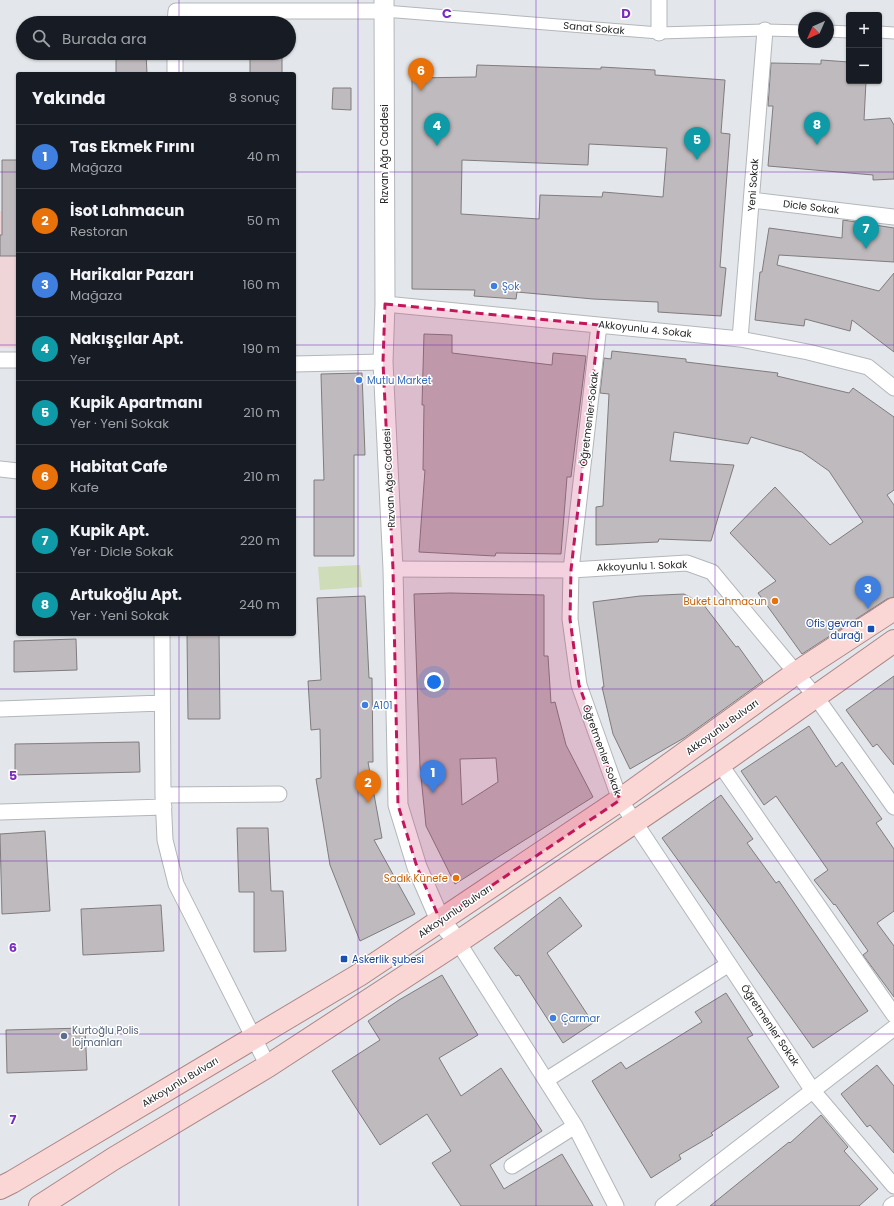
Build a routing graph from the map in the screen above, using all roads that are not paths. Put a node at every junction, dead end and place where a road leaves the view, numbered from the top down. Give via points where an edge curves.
1 (659, 0) edge
2 (384, 6) edge
3 (176, 16) edge
4 (764, 30) junction
5 (798, 31) edge
6 (834, 31) edge
7 (846, 32) edge
8 (882, 32) edge
9 (894, 32) edge
10 (659, 33) junction
11 (175, 60) edge
12 (175, 72) edge
13 (752, 200) junction
14 (894, 217) edge
15 (385, 304) junction
16 (599, 325) junction
17 (740, 339) junction
18 (0, 360) edge
19 (16, 360) edge
20 (383, 362) junction
21 (296, 364) edge
22 (894, 388) edge
23 (0, 469) edge
24 (16, 471) edge
25 (393, 569) junction
26 (571, 570) junction
27 (894, 609) edge
28 (162, 636) edge
29 (894, 641) edge
30 (796, 673) junction
31 (816, 697) junction
32 (162, 703) junction
33 (0, 708) edge
34 (720, 764) junction
35 (279, 794) dead end
36 (620, 800) junction
37 (163, 801) junction
38 (894, 807) edge
39 (0, 812) edge
40 (634, 821) junction
41 (440, 920) junction
42 (458, 942) junction
43 (729, 964) junction
44 (894, 1014) edge
45 (894, 1028) edge
46 (255, 1038) junction
47 (268, 1066) junction
48 (546, 1080) junction
49 (813, 1091) junction
50 (575, 1126) junction
51 (512, 1166) dead end
52 (894, 1186) edge
53 (0, 1188) edge
54 (894, 1204) edge
55 (40, 1206) edge
56 (616, 1206) edge
57 (663, 1206) edge
58 (891, 1206) edge

1 - 10 street
2 - 3 street via 176,11
2 - 10 street, Sanat Sokak
2 - 15 street, Rızvan Ağa Caddesi
4 - 5 street, Sanat Sokak
4 - 10 street, Sanat Sokak
4 - 13 street, Yeni Sokak
6 - 7 street
8 - 9 street
11 - 12 street
13 - 14 street, Dicle Sokak
13 - 17 street, Yeni Sokak
15 - 16 street, Akkoyunlu 4. Sokak
15 - 20 street, Rızvan Ağa Caddesi
16 - 17 street, Akkoyunlu 4. Sokak
16 - 26 street, Öğretmenler Sokak
17 - 22 street, Akkoyunlu 4. Sokak via 868,367
18 - 19 street
20 - 21 street
20 - 25 street, Rızvan Ağa Caddesi
23 - 24 street
25 - 26 street, Akkoyunlu 1. Sokak
25 - 41 street, Rızvan Ağa Caddesi via 398,805 417,867
26 - 30 street, Akkoyunlu 1. Sokak via 687,563 712,572
26 - 36 street, Öğretmenler Sokak via 570,619 579,685
27 - 30 main road, Akkoyunlu Bulvarı
28 - 32 street
29 - 31 main road
30 - 31 street, Akkoyunlu 1. Sokak
30 - 36 main road, Akkoyunlu Bulvarı
31 - 34 main road
31 - 38 street, Akkoyunlu 1. Sokak
32 - 33 street
32 - 37 street
34 - 40 main road
34 - 44 street
35 - 37 street
36 - 40 street, Öğretmenler Sokak
36 - 41 main road, Akkoyunlu Bulvarı
37 - 39 street
37 - 46 street via 165,840 176,884
40 - 42 main road
40 - 43 street, Öğretmenler Sokak
41 - 42 street, Rızvan Ağa Caddesi
41 - 46 main road, Akkoyunlu Bulvarı via 360,975
42 - 47 main road
42 - 48 street
43 - 48 street
43 - 49 street, Öğretmenler Sokak
45 - 49 street
46 - 47 street
46 - 53 main road, Akkoyunlu Bulvarı
47 - 55 main road
48 - 50 street
49 - 52 street, Öğretmenler Sokak
49 - 57 street
50 - 51 street
50 - 56 street
54 - 58 street

